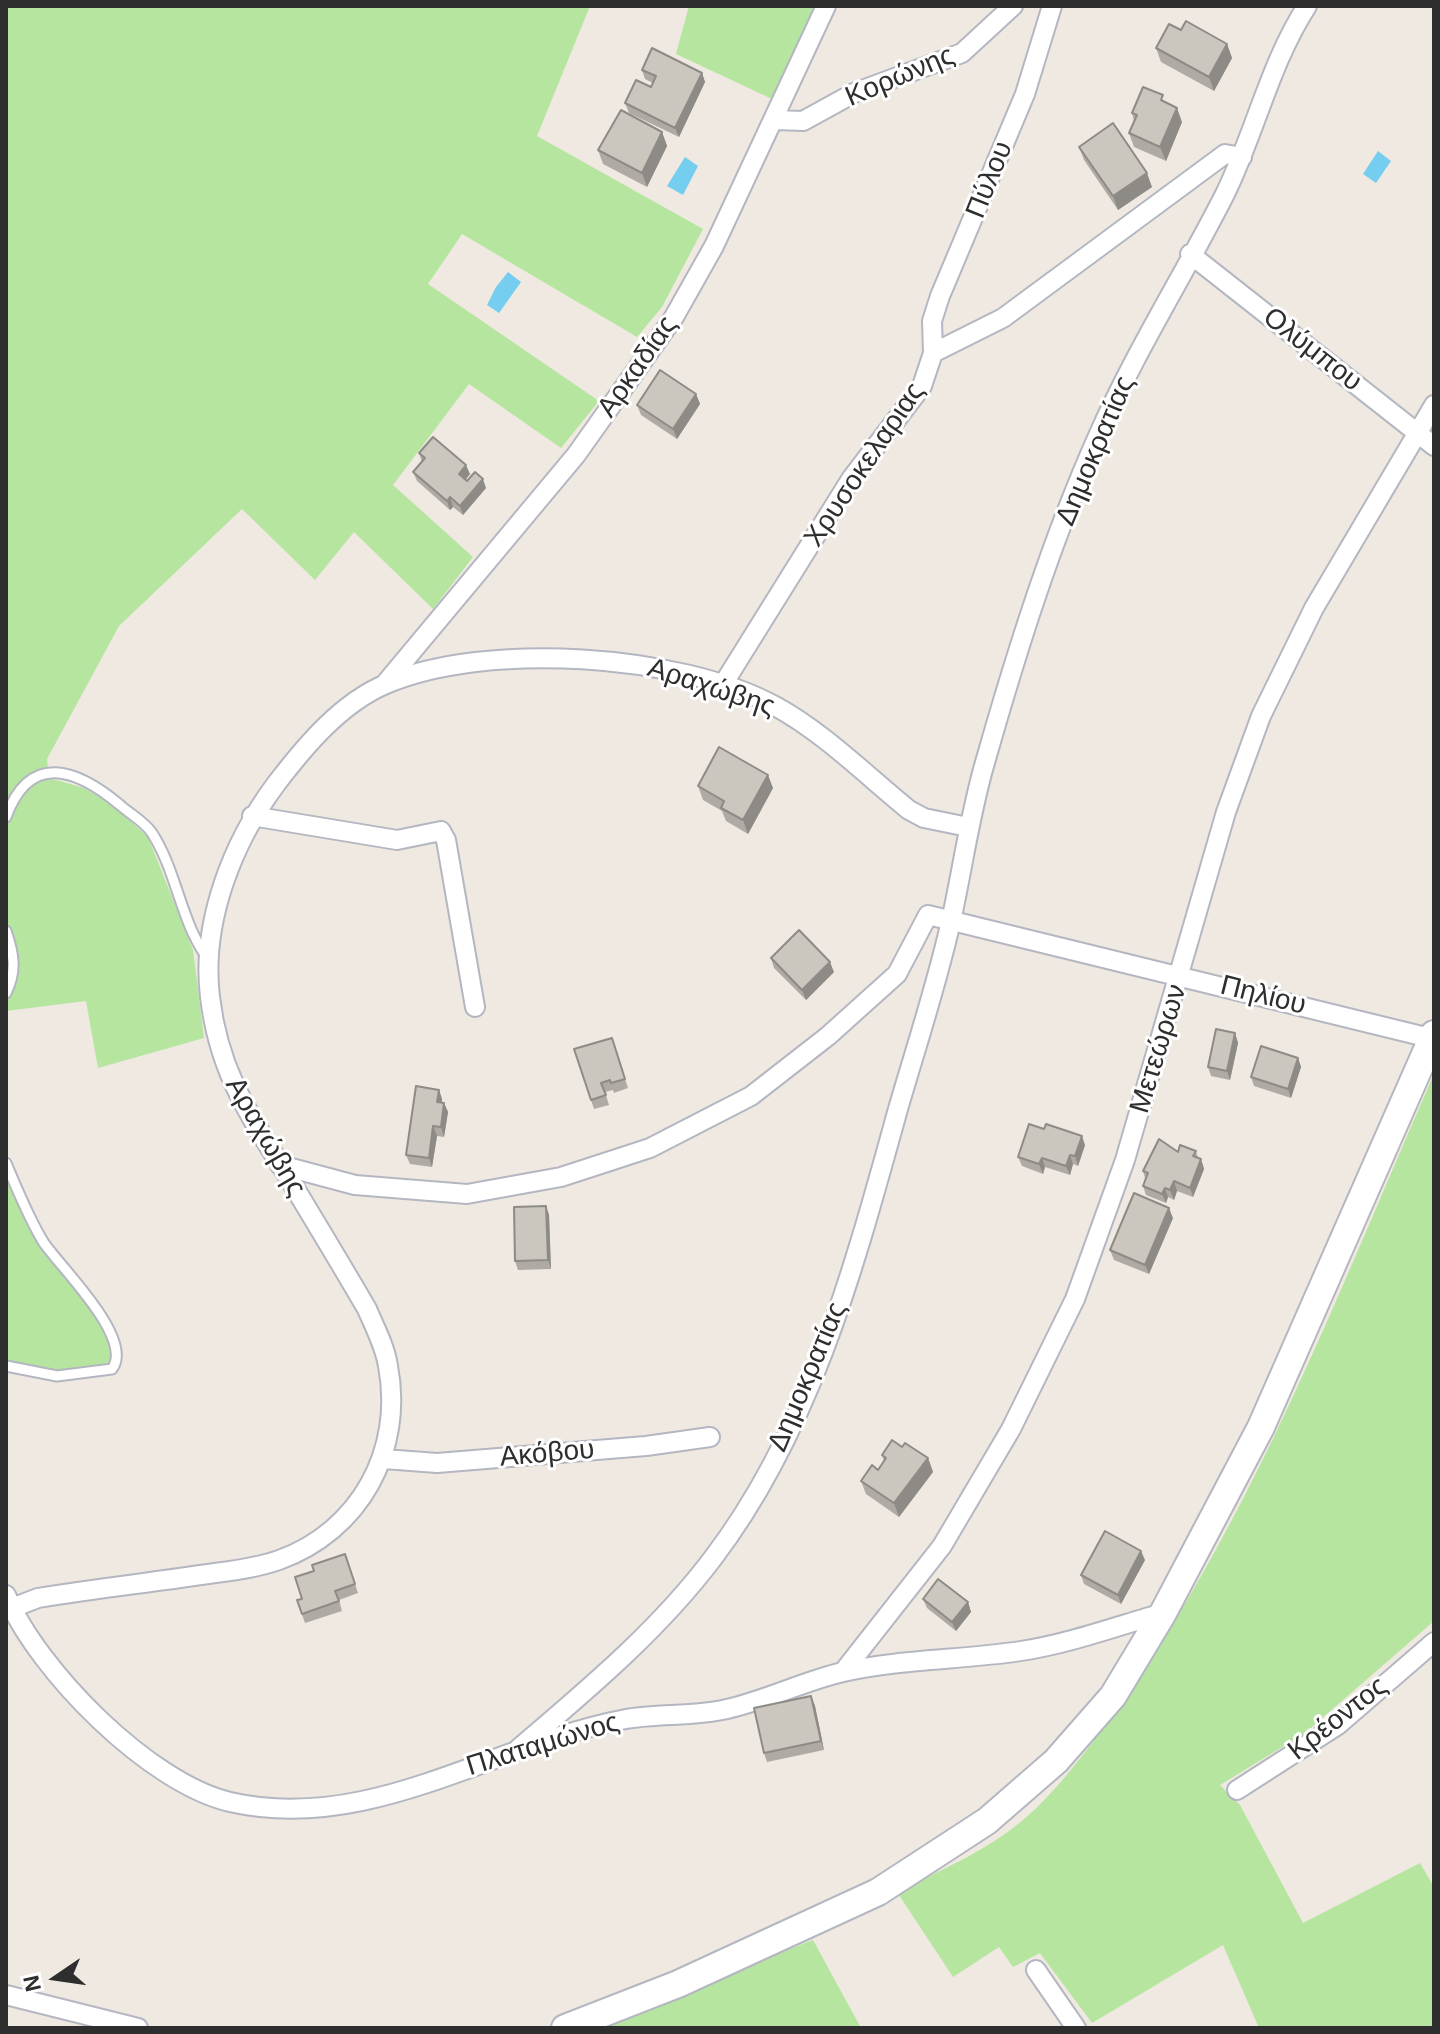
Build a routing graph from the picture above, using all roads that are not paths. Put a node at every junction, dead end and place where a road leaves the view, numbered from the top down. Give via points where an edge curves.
1 (826, 6) edge
2 (1013, 6) edge
3 (1052, 6) edge
4 (1307, 6) edge
5 (775, 120) junction
6 (1242, 157) junction
7 (1190, 254) junction
8 (933, 353) junction
9 (1434, 405) edge
10 (1416, 431) junction
11 (1434, 446) edge
12 (384, 685) junction
13 (722, 686) junction
14 (252, 816) junction
15 (6, 817) edge
16 (968, 827) junction
17 (951, 921) junction
18 (6, 931) edge
19 (208, 960) junction
20 (1181, 976) junction
21 (6, 993) edge
22 (475, 1007) dead end
23 (1433, 1037) edge
24 (6, 1163) edge
25 (280, 1165) junction
26 (6, 1366) edge
27 (710, 1437) dead end
28 (384, 1459) junction
29 (8, 1603) edge
30 (1163, 1613) junction
31 (1434, 1642) edge
32 (843, 1672) junction
33 (518, 1749) junction
34 (1237, 1790) dead end
35 (1036, 1970) dead end
36 (6, 1995) edge
37 (138, 2028) edge
38 (565, 2028) edge
39 (1076, 2028) edge

1 - 5 street, Αρκαδίας
2 - 5 street, Κορώνης via 962,53 854,93 803,121
3 - 8 street, Πύλου via 1025,94 940,296 932,321
4 - 6 street, Δημοκρατίας
5 - 12 street, Αρκαδίας via 674,317 576,455
6 - 7 street, Δημοκρατίας
6 - 8 street, Χρυσοκελαριας via 1225,154 1003,318
7 - 10 street, Ολύμπου
7 - 16 street, Δημοκρατίας via 1097,437 1034,602
8 - 13 street, Χρυσοκελαριας via 922,386 851,479
9 - 10 street, Μετεώρων
10 - 11 street, Ολύμπου
10 - 20 street, Μετεώρων via 1314,608 1261,716 1226,812
12 - 13 street, Αραχώβης via 461,665 570,659 646,665
12 - 14 street, Αραχώβης via 322,730
13 - 16 street, Αραχώβης via 791,715 909,810
14 - 19 street, Αραχώβης via 227,875
14 - 22 street via 397,840 441,831
15 - 19 lane via 13,798 33,775 47,771 108,795 150,831 170,867 194,939
16 - 17 street, Δημοκρατίας
17 - 20 street, Πηλίου
17 - 25 street via 928,915 897,974 751,1096 650,1148 561,1177 467,1194 355,1185
17 - 33 street, Δημοκρατίας via 828,1344 794,1419 734,1528 695,1580 631,1648
18 - 21 lane via 14,954 13,980
19 - 25 street, Αραχώβης via 214,1026 229,1082
20 - 23 street, Πηλίου
20 - 32 street, Μετεώρων via 1125,1160 1075,1299 1011,1429 942,1546
23 - 30 street via 1261,1427
24 - 26 lane via 43,1241 100,1314 118,1355 112,1369 71,1376
25 - 28 street, Αραχώβης via 381,1341 392,1407
27 - 28 street, Ακόβου via 437,1463
28 - 29 street, Αραχώβης via 349,1514 326,1534 279,1560
29 - 33 street, Πλαταμώνος via 45,1657 130,1747 170,1778 229,1802 303,1808 357,1803
30 - 32 street, Πλαταμώνος via 1024,1651
30 - 38 street via 1113,1696 1056,1761 987,1821 878,1892 678,1984
31 - 34 street, Κρέοντος via 1329,1731
32 - 33 street, Πλαταμώνος via 726,1710 626,1719
35 - 39 street
36 - 37 street

